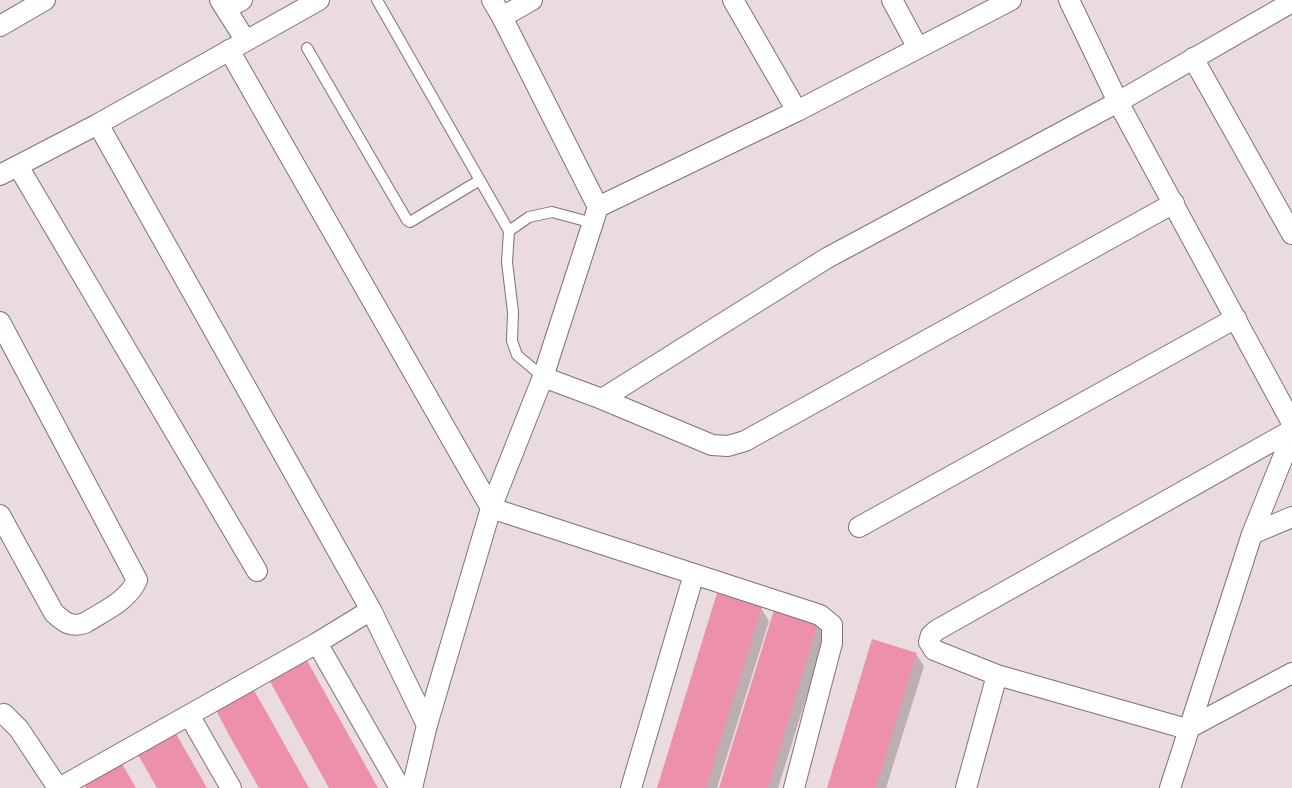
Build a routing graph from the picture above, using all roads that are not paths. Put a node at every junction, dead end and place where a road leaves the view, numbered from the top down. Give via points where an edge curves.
1 (45, 0) edge
2 (319, 0) edge
3 (377, 0) edge
4 (492, 0) edge
5 (532, 0) edge
6 (733, 0) edge
7 (892, 0) edge
8 (1011, 0) edge
9 (1069, 0) edge
10 (1292, 2) edge
11 (230, 3) edge
12 (502, 17) junction
13 (0, 26) edge
14 (237, 46) junction
15 (307, 48) dead end
16 (918, 48) junction
17 (1193, 58) junction
18 (1118, 102) junction
19 (797, 111) junction
20 (98, 124) junction
21 (5, 171) edge
22 (480, 180) junction
23 (1174, 203) junction
24 (596, 215) junction
25 (509, 231) junction
26 (1292, 234) edge
27 (1236, 318) junction
28 (0, 322) edge
29 (543, 377) junction
30 (602, 399) junction
31 (1292, 422) edge
32 (1292, 430) edge
33 (1292, 436) edge
34 (491, 508) junction
35 (0, 515) edge
36 (1292, 517) edge
37 (859, 527) dead end
38 (1252, 534) junction
39 (257, 572) dead end
40 (694, 574) junction
41 (371, 610) junction
42 (317, 644) junction
43 (1292, 673) edge
44 (997, 675) junction
45 (0, 715) edge
46 (188, 715) junction
47 (426, 725) junction
48 (1188, 729) junction
49 (58, 788) edge
50 (231, 788) edge
51 (400, 788) edge
52 (412, 788) edge
53 (631, 788) edge
54 (794, 788) edge
55 (966, 788) edge
56 (1170, 788) edge

1 - 13 street
2 - 14 street
3 - 22 lane
4 - 12 street
5 - 12 street
6 - 19 street
7 - 16 street
8 - 16 street
9 - 18 street
10 - 17 street
11 - 14 street
12 - 24 street
14 - 20 street
14 - 34 street
15 - 22 lane via 407,220 410,222
16 - 19 street
17 - 18 street
17 - 26 street
18 - 23 street
18 - 30 street via 827,258
19 - 24 street
20 - 21 street
20 - 41 street
21 - 39 street
22 - 25 lane
23 - 27 street
23 - 30 street via 736,444 712,445
24 - 25 lane via 552,212 528,217
24 - 29 street
25 - 29 lane via 507,262 513,312 512,341 517,355
27 - 31 street
27 - 37 street
28 - 35 street via 137,580 133,589 85,623 66,624 54,614
29 - 30 street
29 - 34 street
32 - 44 street via 931,635 929,642 934,650
33 - 38 street
34 - 40 street
34 - 47 street
36 - 38 street
38 - 48 street
40 - 53 street
40 - 54 street via 820,615 832,625 832,643
41 - 42 street
41 - 47 street
42 - 46 street
42 - 51 street
43 - 48 street
44 - 48 street
44 - 55 street
45 - 49 street via 4,714 20,729
46 - 49 street
46 - 50 street
47 - 52 street
48 - 56 street

